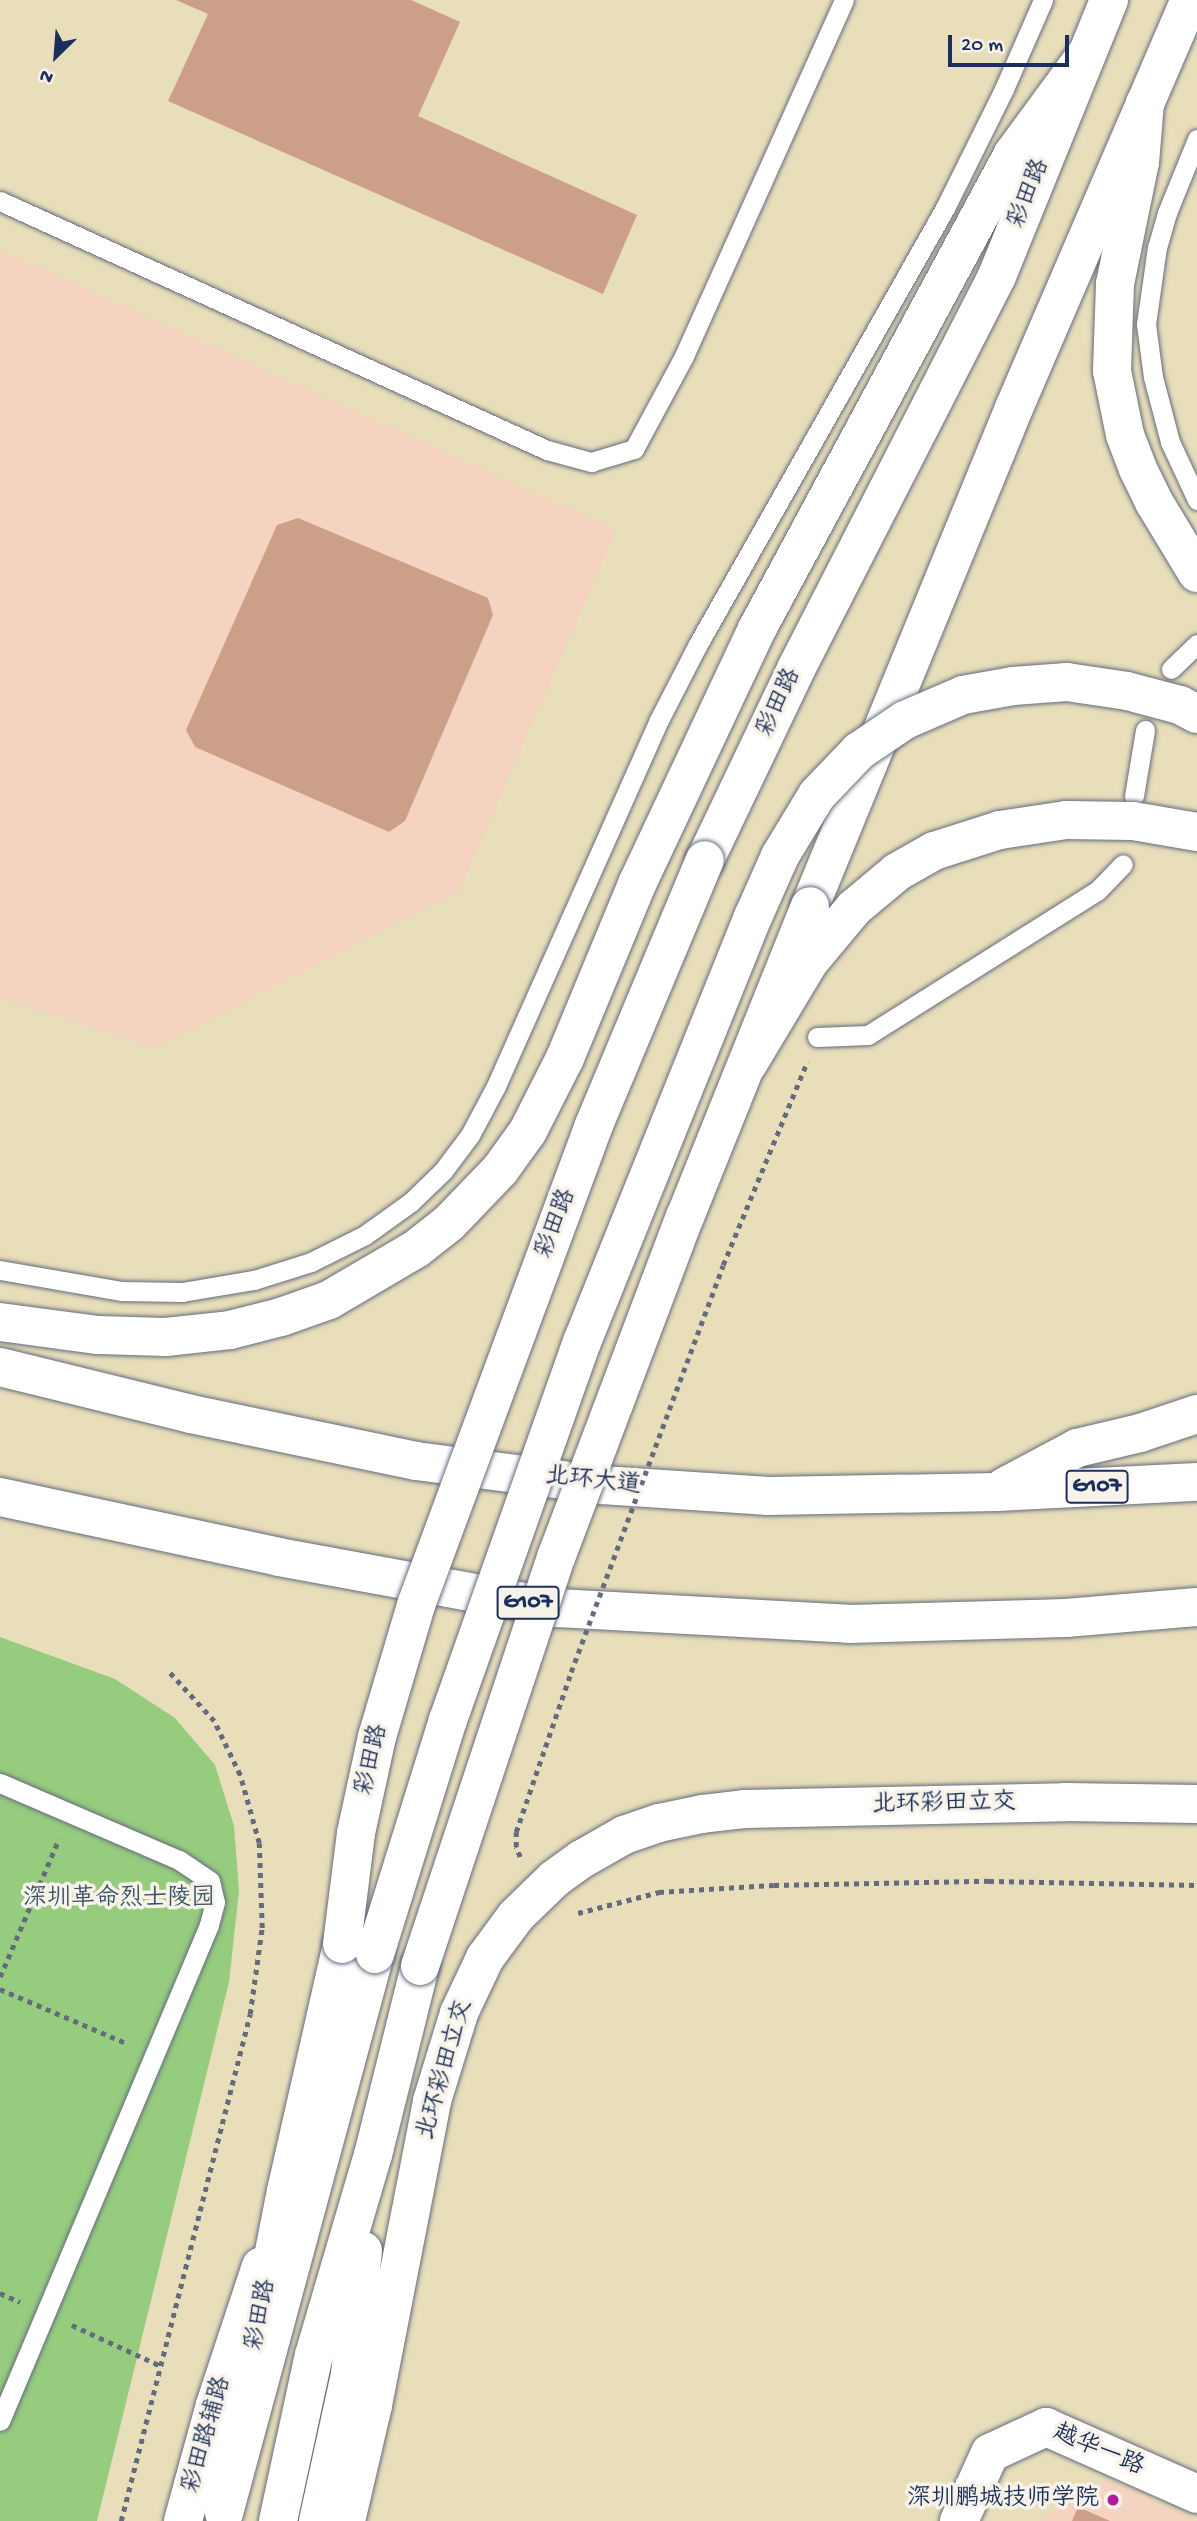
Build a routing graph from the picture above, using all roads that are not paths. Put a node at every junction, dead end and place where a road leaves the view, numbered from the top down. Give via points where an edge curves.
1 (844, 0) edge
2 (1043, 0) edge
3 (1109, 0) edge
4 (1190, 0) edge
5 (1085, 57) junction
6 (1145, 103) junction
7 (1197, 139) edge
8 (0, 201) edge
9 (1197, 500) edge
10 (1197, 573) edge
11 (1197, 644) edge
12 (1171, 669) dead end
13 (1197, 714) edge
14 (1145, 730) dead end
15 (1134, 796) dead end
16 (1197, 832) edge
17 (1123, 864) dead end
18 (817, 1037) dead end
19 (748, 1065) junction
20 (0, 1270) edge
21 (0, 1322) edge
22 (0, 1367) edge
23 (1197, 1414) edge
24 (1197, 1482) edge
25 (997, 1492) junction
26 (0, 1497) edge
27 (1197, 1607) edge
28 (0, 1783) edge
29 (1197, 1804) edge
30 (358, 1949) junction
31 (373, 2155) junction
32 (286, 2191) junction
33 (0, 2421) edge
34 (1197, 2494) edge
35 (223, 2517) edge
36 (183, 2521) edge
37 (278, 2521) edge
38 (318, 2521) edge
39 (346, 2521) edge
40 (959, 2521) edge

1 - 8 lane via 684,356 634,449 591,462 547,450
2 - 20 lane via 945,208 659,720 496,1086 470,1135 443,1171 411,1202 365,1235 311,1262 254,1280 182,1292 122,1291
3 - 5 main road, 彩田路
4 - 6 main road
5 - 21 main road via 1013,153 757,629 638,882 565,1058 528,1130 500,1170 449,1223 416,1249 329,1300 281,1317 230,1330 166,1336 98,1335
5 - 30 main road, 彩田路, bridge via 998,276 802,657 705,860 594,1125 416,1605 377,1737 356,1833
6 - 10 main road via 1140,162 1115,284 1112,371 1125,435 1154,502
6 - 19 main road, bridge via 1014,408
7 - 9 lane via 1157,247 1146,324 1153,377 1170,442
11 - 12 lane
13 - 30 main road, bridge via 1127,691 1067,682 963,695 905,720 859,751 817,795 780,856 753,917 582,1342 448,1720
14 - 15 lane
16 - 19 main road, bridge via 1133,821 1066,820 1000,830 934,851 897,872 854,908 808,962
17 - 18 lane via 1097,891 868,1035
19 - 31 main road, bridge via 557,1555 420,1966
22 - 25 main road, 北环大道 / G107 via 191,1414 416,1461 562,1480 769,1496
23 - 25 main road via 1077,1448
24 - 25 main road, 北环大道 / G107
26 - 27 main road, G107 via 279,1557 557,1608 849,1624 1066,1618
28 - 33 lane via 179,1860 210,1881 215,1902 209,1926
29 - 39 main road, 北环彩田立交 via 744,1809 659,1823 624,1835 554,1879 516,1916 485,1958 459,2013 432,2101
30 - 32 main road, 彩田路
30 - 35 main road
31 - 37 main road via 314,2355
31 - 38 main road via 350,2374
32 - 35 main road, 彩田路
32 - 36 main road, 彩田路辅路 via 215,2404
34 - 40 main road, 越华一路 via 1046,2427 990,2453

